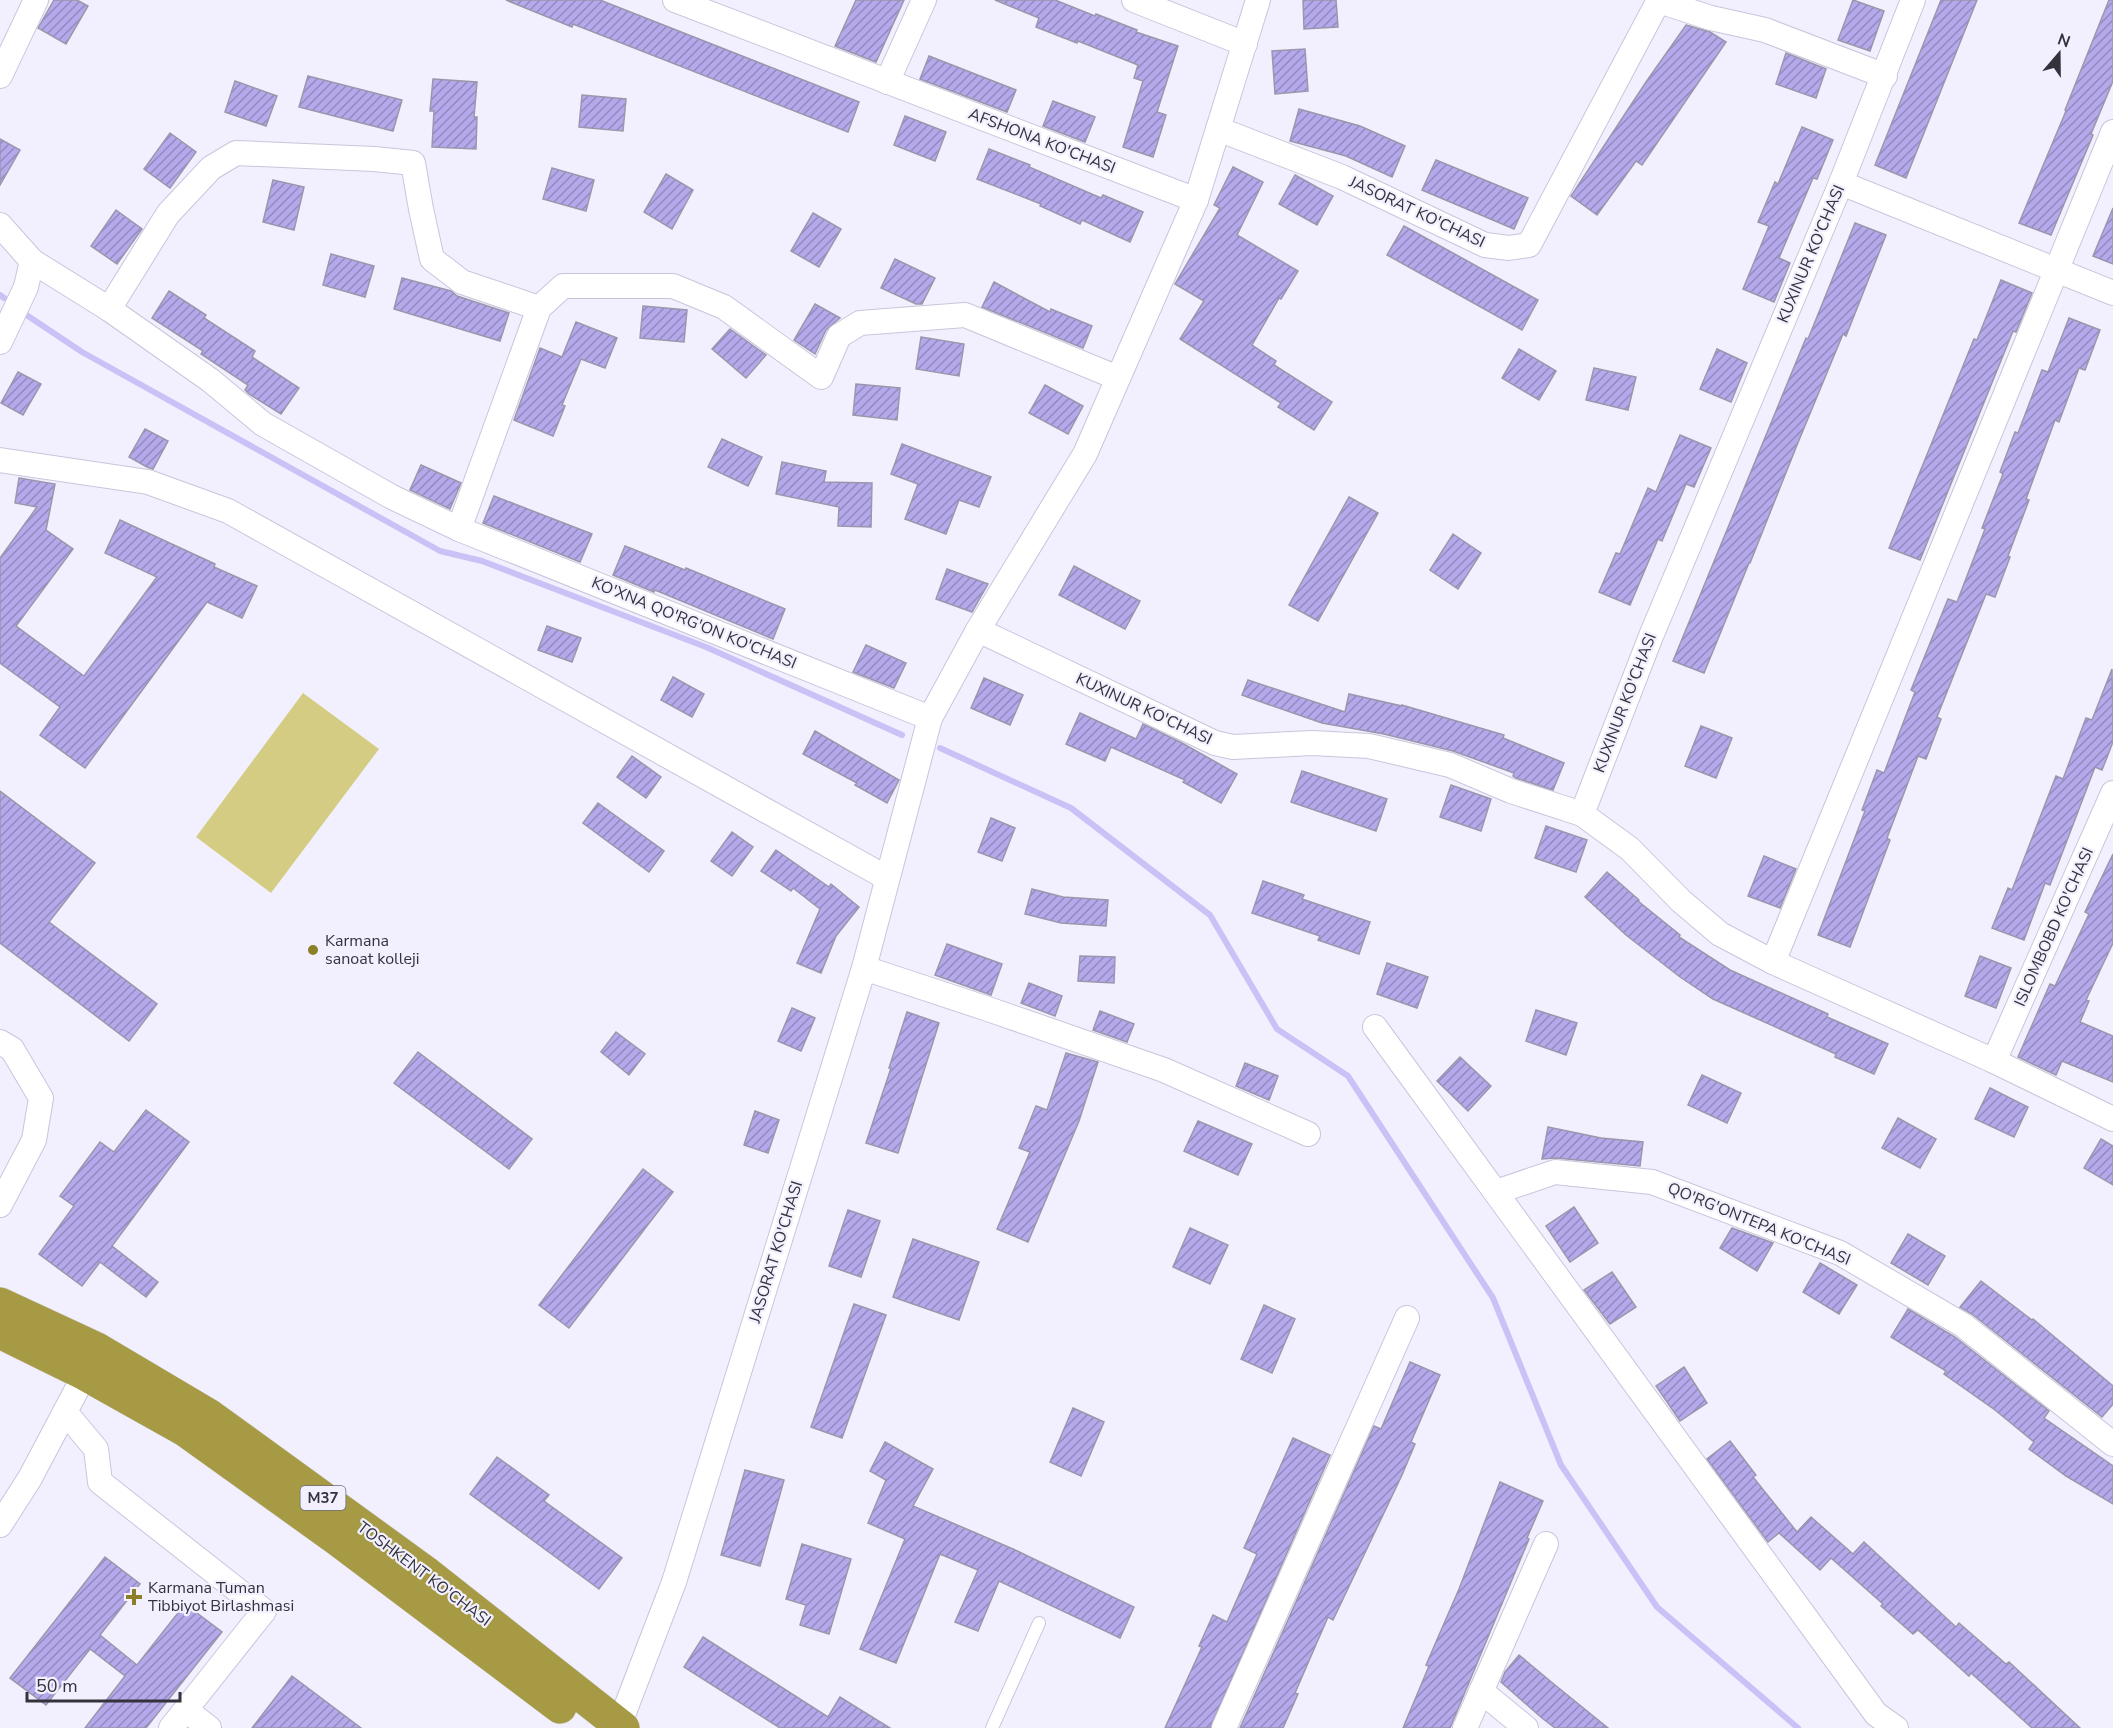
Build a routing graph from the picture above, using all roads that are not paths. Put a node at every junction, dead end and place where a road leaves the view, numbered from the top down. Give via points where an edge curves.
1 (36, 0) edge
2 (924, 0) edge
3 (1134, 0) edge
4 (1258, 0) edge
5 (1659, 0) edge
6 (1913, 0) edge
7 (682, 1) edge
8 (1245, 44) junction
9 (0, 76) edge
10 (1885, 76) junction
11 (887, 82) junction
12 (1218, 129) junction
13 (2113, 132) edge
14 (1841, 183) junction
15 (1196, 200) junction
16 (0, 225) edge
17 (32, 261) junction
18 (2057, 270) junction
19 (2113, 293) edge
20 (538, 308) junction
21 (109, 309) junction
22 (0, 342) edge
23 (1118, 378) junction
24 (0, 460) edge
25 (459, 529) junction
26 (978, 630) junction
27 (930, 718) junction
28 (2113, 793) edge
29 (1582, 814) junction
30 (887, 878) junction
31 (1773, 962) junction
32 (864, 968) junction
33 (1375, 1027) dead end
34 (0, 1042) edge
35 (1994, 1061) junction
36 (2113, 1119) edge
37 (1308, 1134) dead end
38 (1496, 1192) junction
39 (0, 1205) edge
40 (0, 1304) edge
41 (1407, 1318) dead end
42 (0, 1332) edge
43 (85, 1374) junction
44 (65, 1412) junction
45 (2113, 1444) edge
46 (0, 1525) edge
47 (1546, 1544) dead end
48 (1039, 1623) dead end
49 (1481, 1691) junction
50 (179, 1719) edge
51 (1228, 1726) edge
52 (612, 1727) edge
53 (209, 1728) edge
54 (992, 1728) edge
55 (1465, 1728) edge
56 (1526, 1728) edge
57 (1896, 1728) edge

1 - 9 street
2 - 11 street
3 - 8 street
4 - 8 street, JASORAT KO'CHASI
5 - 10 street, JASORAT KO'CHASI via 1711,18 1765,30
5 - 12 street, JASORAT KO'CHASI via 1529,245 1485,245 1342,177
6 - 10 street, KUXINUR KO'CHASI
7 - 11 street, AFSHONA KO'CHASI
8 - 12 street, JASORAT KO'CHASI
10 - 14 street, KUXINUR KO'CHASI
11 - 15 street, AFSHONA KO'CHASI
12 - 15 street, JASORAT KO'CHASI
13 - 18 street
14 - 18 street
14 - 29 street, KUXINUR KO'CHASI via 1651,636
15 - 23 street, JASORAT KO'CHASI
16 - 17 street, KO'XNA QO'RG'ON KO'CHASI
17 - 21 street, KO'XNA QO'RG'ON KO'CHASI
17 - 22 street via 26,287
18 - 19 street
18 - 31 street
20 - 21 street via 462,282 432,259 413,163 236,153 211,168 168,214
20 - 23 street via 563,286 673,286 724,307 821,377 839,336 860,323 965,315
20 - 25 street
21 - 25 street, KO'XNA QO'RG'ON KO'CHASI via 210,380 263,424 392,497
23 - 26 street, JASORAT KO'CHASI via 1085,454
24 - 30 street via 148,482 228,511
25 - 27 street, KO'XNA QO'RG'ON KO'CHASI
26 - 27 street, JASORAT KO'CHASI
26 - 29 street, KUXINUR KO'CHASI via 1215,743 1233,747 1312,742 1369,746 1450,765 1511,791
27 - 30 street, JASORAT KO'CHASI
28 - 35 street, ISLOMBOBD KO'CHASI
29 - 31 street via 1630,849 1720,934
30 - 32 street, JASORAT KO'CHASI
31 - 35 street
32 - 37 street via 1164,1070
32 - 52 street, JASORAT KO'CHASI via 674,1582
33 - 38 street
34 - 39 street via 12,1049 41,1098 34,1140
35 - 36 street
38 - 45 street, QO'RG'ONTEPA KO'CHASI via 1555,1172 1652,1182 1840,1253 1963,1325
38 - 57 street via 1876,1714
40 - 52 highway, TOSHKENT KO'CHASI / M37 via 97,1349 210,1416 425,1572
41 - 51 street
42 - 43 highway, TOSHKENT KO'CHASI / M37
43 - 44 street
43 - 52 highway, TOSHKENT KO'CHASI / M37 via 185,1430
44 - 46 street
44 - 50 street via 96,1449 100,1482 264,1611
47 - 49 street
48 - 54 lane
49 - 55 street
49 - 56 street
50 - 53 street

